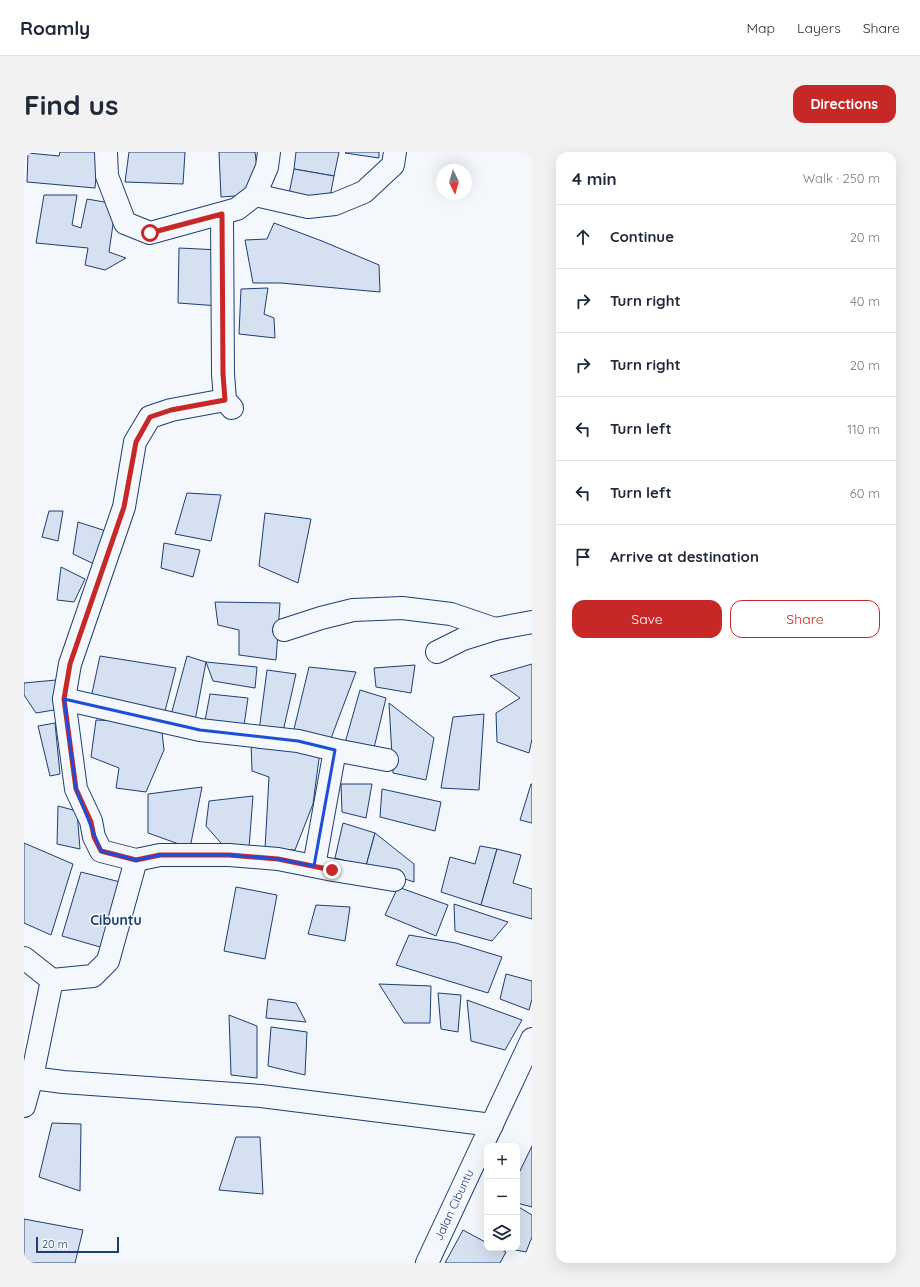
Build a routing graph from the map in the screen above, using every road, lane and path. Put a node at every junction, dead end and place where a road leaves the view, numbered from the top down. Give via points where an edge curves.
1 (106, 152) edge
2 (269, 152) edge
3 (395, 152) edge
4 (255, 195) junction
5 (222, 214) junction
6 (532, 622) edge
7 (495, 629) junction
8 (284, 630) dead end
9 (437, 652) dead end
10 (64, 699) junction
11 (335, 750) junction
12 (387, 760) dead end
13 (136, 860) junction
14 (314, 866) junction
15 (394, 880) dead end
16 (24, 958) edge
17 (52, 980) junction
18 (532, 1039) edge
19 (28, 1077) edge
20 (24, 1106) edge
21 (492, 1124) junction
22 (426, 1263) edge

1 - 5 street via 107,176 125,224 150,233
2 - 4 street via 267,167
3 - 4 street via 392,166 364,192 335,204 308,206
4 - 5 street via 237,209
5 - 10 street via 223,374 228,404 171,410 150,417 136,442 124,507 70,664
6 - 7 street
7 - 8 street via 451,614 402,608 353,610
7 - 9 street via 463,639
10 - 11 street via 200,730 298,741
10 - 13 street via 76,789 91,822 94,837 101,851
11 - 12 street
11 - 14 street
13 - 14 street via 160,855 229,855 278,859
13 - 17 street via 108,961 93,976
14 - 15 street
16 - 17 street
17 - 19 street
18 - 21 street, Jalan Cibuntu
19 - 20 street
19 - 21 street via 63,1082 260,1096
21 - 22 street, Jalan Cibuntu

